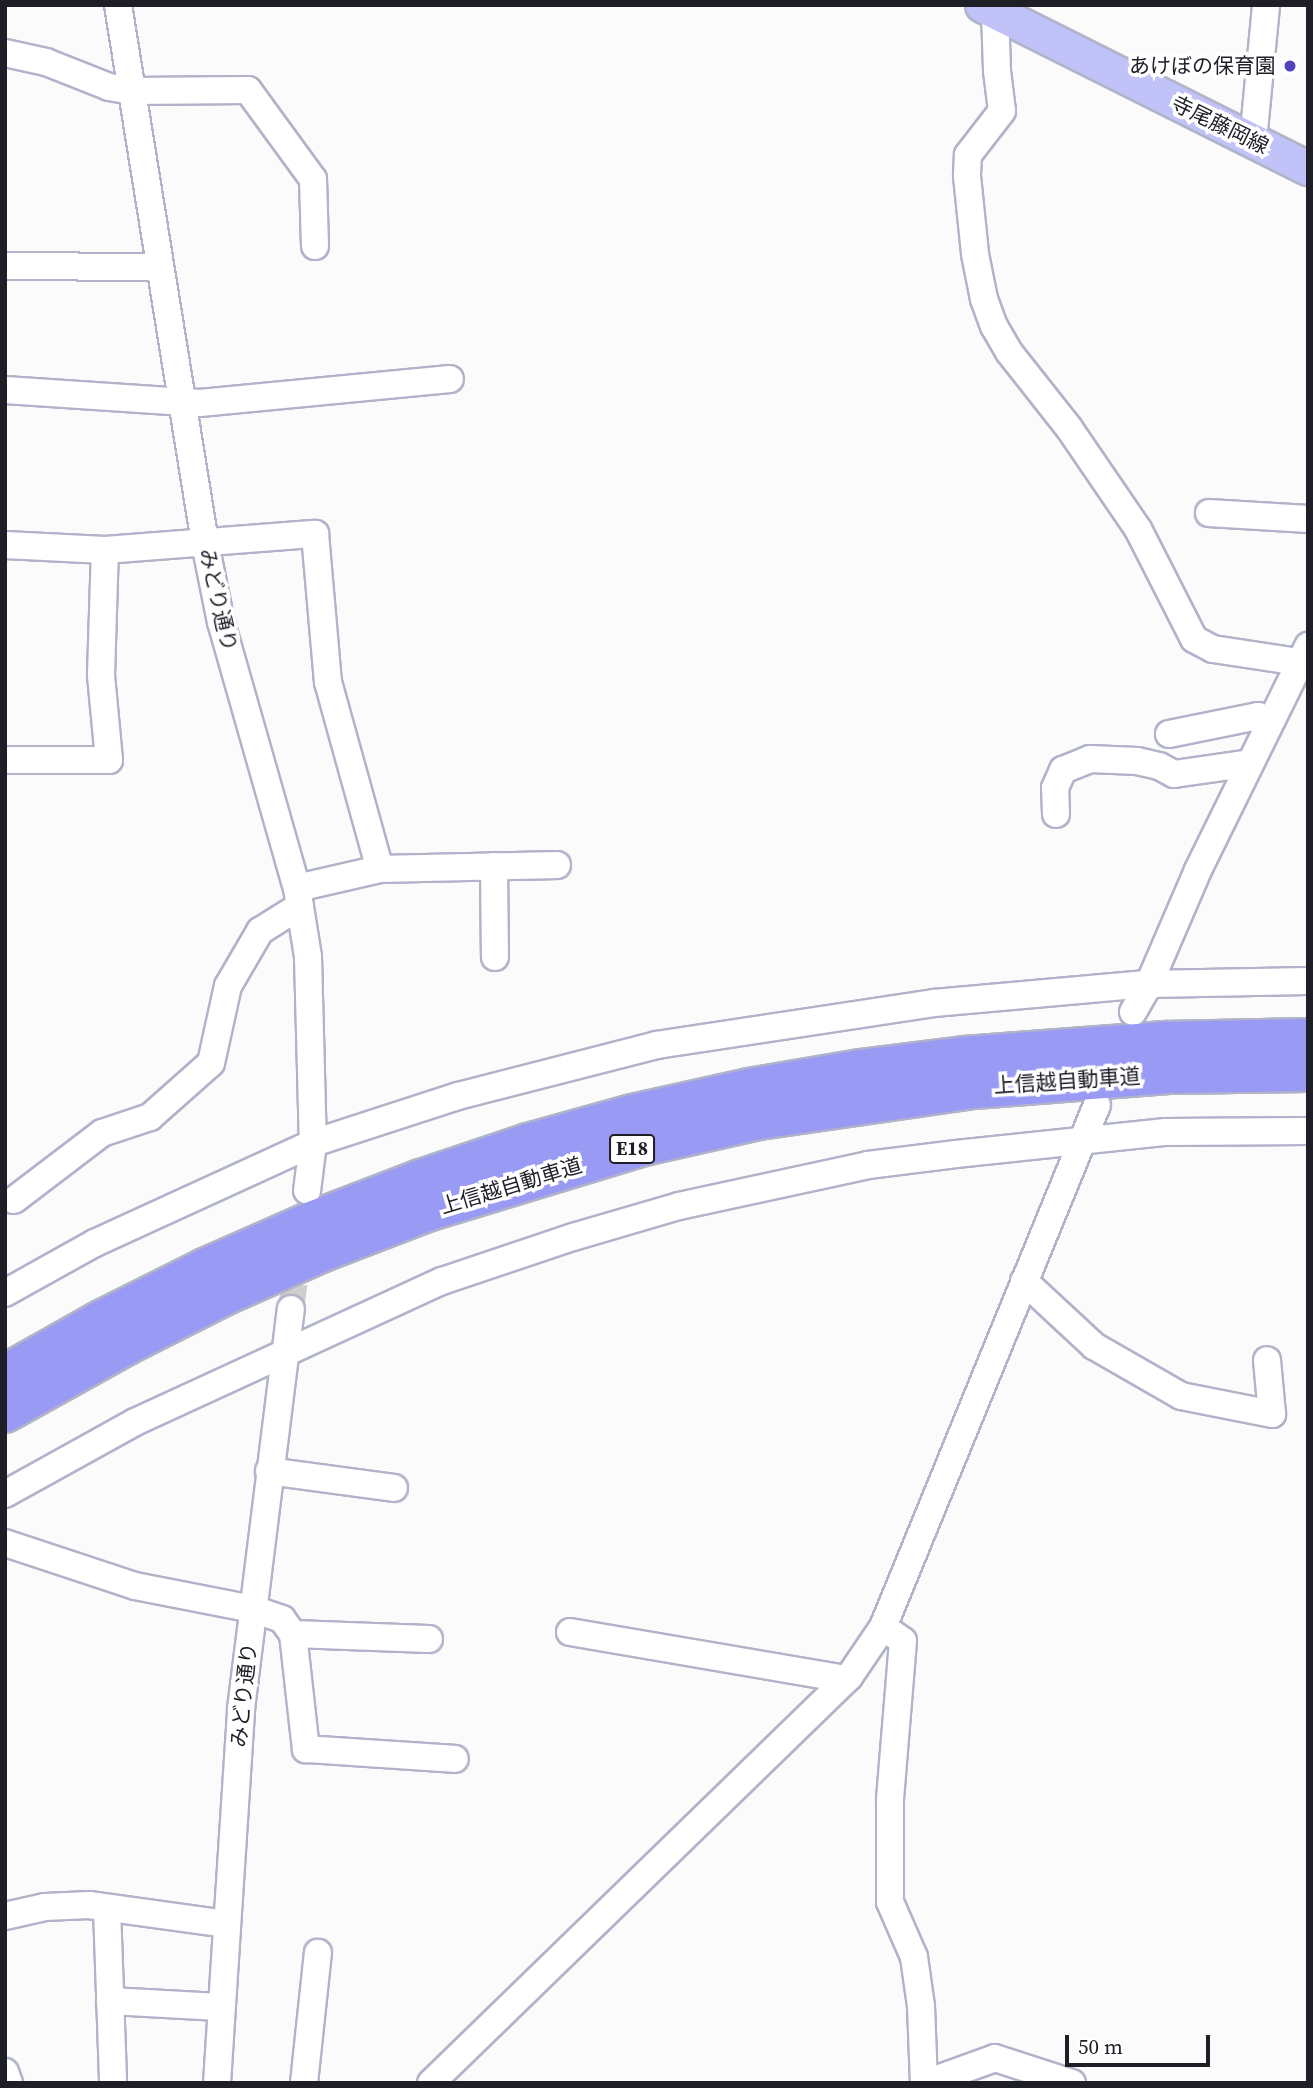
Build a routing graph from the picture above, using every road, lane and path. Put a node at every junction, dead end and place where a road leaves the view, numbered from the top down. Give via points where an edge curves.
1 (118, 5) edge
2 (1266, 5) edge
3 (989, 8) edge
4 (5, 53) edge
5 (132, 91) junction
6 (1253, 141) junction
7 (1308, 168) edge
8 (315, 246) dead end
9 (5, 266) edge
10 (160, 267) junction
11 (450, 379) dead end
12 (5, 390) edge
13 (183, 401) junction
14 (1209, 513) dead end
15 (1308, 519) edge
16 (205, 543) junction
17 (5, 545) edge
18 (105, 550) junction
19 (1303, 654) edge
20 (1266, 729) junction
21 (1169, 734) dead end
22 (5, 760) edge
23 (1250, 763) junction
24 (1056, 814) dead end
25 (558, 865) dead end
26 (494, 866) junction
27 (380, 869) junction
28 (299, 897) junction
29 (495, 957) dead end
30 (1308, 981) edge
31 (1149, 984) junction
32 (1133, 1012) dead end
33 (1308, 1038) edge
34 (1308, 1072) edge
35 (1097, 1105) dead end
36 (1308, 1131) edge
37 (1082, 1141) junction
38 (313, 1143) junction
39 (307, 1191) dead end
40 (8, 1198) edge
41 (1024, 1281) junction
42 (5, 1293) edge
43 (291, 1309) tunnel mouth
44 (285, 1352) junction
45 (1267, 1360) dead end
46 (5, 1374) edge
47 (5, 1413) edge
48 (269, 1471) junction
49 (394, 1488) dead end
50 (5, 1494) edge
51 (5, 1544) edge
52 (253, 1609) junction
53 (883, 1627) junction
54 (570, 1632) dead end
55 (293, 1634) junction
56 (429, 1639) dead end
57 (846, 1679) junction
58 (454, 1759) dead end
59 (107, 1908) junction
60 (5, 1916) edge
61 (226, 1924) junction
62 (317, 1953) dead end
63 (110, 2001) junction
64 (220, 2007) junction
65 (5, 2073) edge
66 (9, 2083) edge
67 (113, 2083) edge
68 (217, 2083) edge
69 (304, 2083) edge
70 (431, 2083) edge
71 (925, 2083) edge
72 (1072, 2083) edge

1 - 5 street, みどり通り
2 - 6 street
3 - 6 main road, 寺尾藤岡線
3 - 19 street via 1003,111 968,155 967,176 975,254 994,326 1138,529 1194,639 1213,649
4 - 5 street
5 - 8 street via 248,90 313,179
5 - 10 street, みどり通り
6 - 7 main road, 寺尾藤岡線
9 - 10 street
10 - 13 street, みどり通り
11 - 13 street via 226,401
12 - 13 street
13 - 16 street, みどり通り
14 - 15 street
16 - 18 street
16 - 27 street via 315,534 328,681
16 - 28 street, みどり通り via 221,622
17 - 18 street
18 - 22 street via 102,675 109,760
19 - 20 street
20 - 21 street via 1258,716
20 - 23 street
23 - 24 street via 1174,774 1137,761 1090,759 1063,770 1055,788
23 - 31 street
25 - 26 street
26 - 27 street
26 - 29 street
27 - 28 street
28 - 38 street, みどり通り via 308,957
28 - 40 street via 260,931 228,986 211,1063 150,1117 102,1133
30 - 31 street
31 - 32 street
31 - 38 street via 934,1003 657,1045 458,1096
33 - 46 highway, 上信越自動車道 / E18 via 1165,1041 964,1056 761,1086 632,1114 492,1155 314,1220 137,1302
34 - 47 highway, 上信越自動車道 / E18 via 1154,1075 974,1089 759,1120 644,1146 442,1207 323,1252 127,1345
35 - 37 street
36 - 37 street via 1166,1132
37 - 41 street
37 - 44 street via 868,1165 679,1206 442,1281
38 - 39 street, みどり通り
38 - 42 street via 95,1243
41 - 45 street via 1094,1346 1181,1396 1272,1414
41 - 53 street
43 - 44 street, みどり通り
44 - 48 street, みどり通り
44 - 50 street via 135,1422
48 - 49 street
48 - 52 street, みどり通り
51 - 52 street via 135,1586
52 - 55 street via 282,1619
52 - 61 street, みどり通り via 240,1709
53 - 57 street
53 - 71 street via 903,1642 890,1800 890,1902 914,1957
54 - 57 street
55 - 56 street
55 - 58 street via 306,1749
57 - 70 street
59 - 60 street via 45,1907
59 - 61 street
59 - 63 street
61 - 64 street, みどり通り
62 - 69 street
63 - 64 street
63 - 67 street
64 - 68 street, みどり通り
65 - 66 street
71 - 72 street via 995,2058

